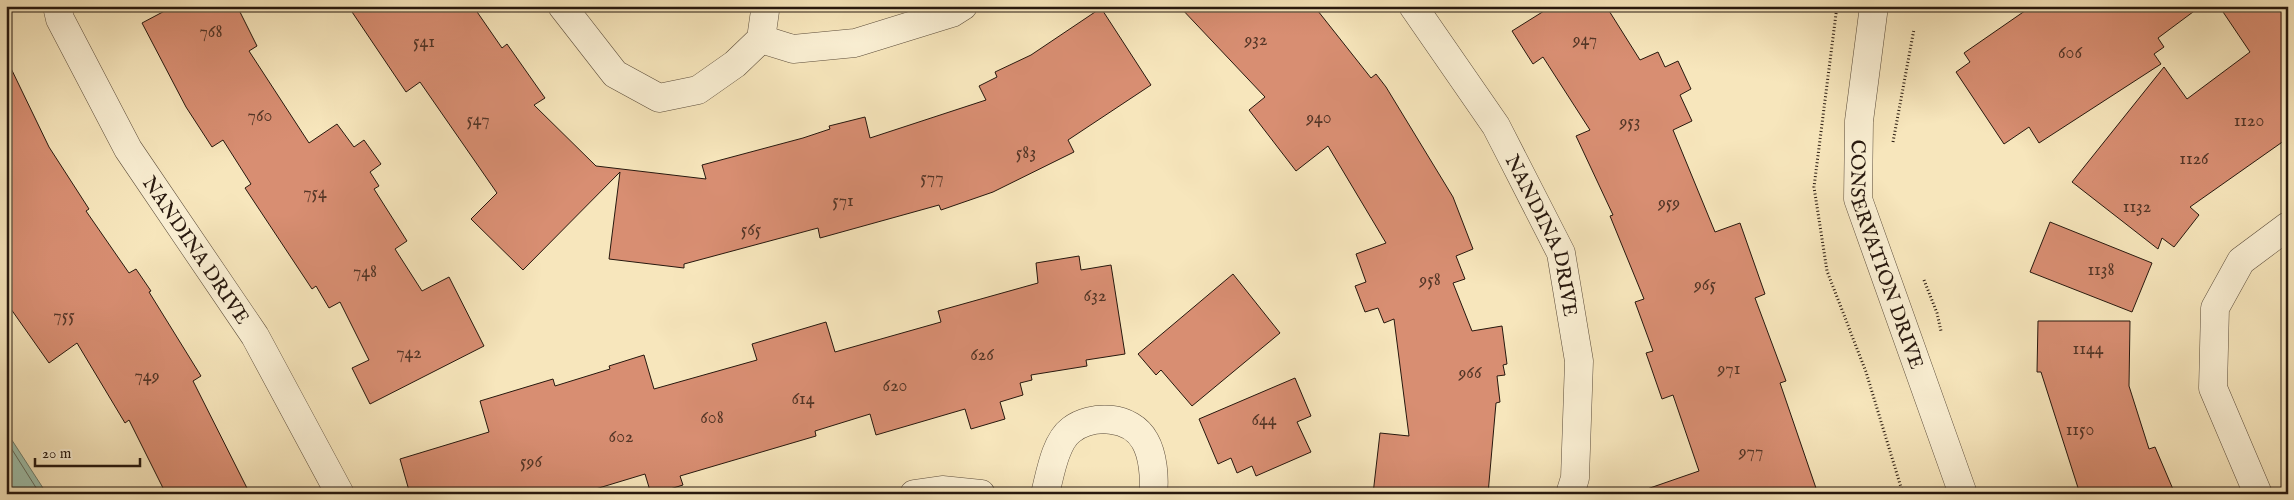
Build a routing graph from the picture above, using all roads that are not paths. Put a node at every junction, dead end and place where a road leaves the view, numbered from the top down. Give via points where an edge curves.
1 (57, 6) edge
2 (562, 6) edge
3 (764, 6) edge
4 (963, 6) edge
5 (1413, 6) edge
6 (1874, 6) edge
7 (761, 38) junction
8 (2288, 226) edge
9 (340, 494) edge
10 (914, 494) edge
11 (981, 494) edge
12 (1045, 494) edge
13 (1153, 494) edge
14 (1570, 494) edge
15 (1963, 494) edge
16 (2258, 494) edge

1 - 9 street, NANDINA DRIVE via 60,19 128,149 255,336
2 - 7 street via 615,74 659,98 698,90 735,64
3 - 7 street
4 - 7 street via 952,13 855,43 793,49
5 - 14 street, NANDINA DRIVE via 1496,126 1561,253 1579,361 1575,478
6 - 15 street, CONSERVATION DRIVE via 1859,121 1858,199
8 - 16 street via 2241,261 2215,308 2213,388
10 - 11 street via 942,490
12 - 13 street via 1057,451 1070,430 1097,418 1117,420 1134,428 1145,440 1152,462

